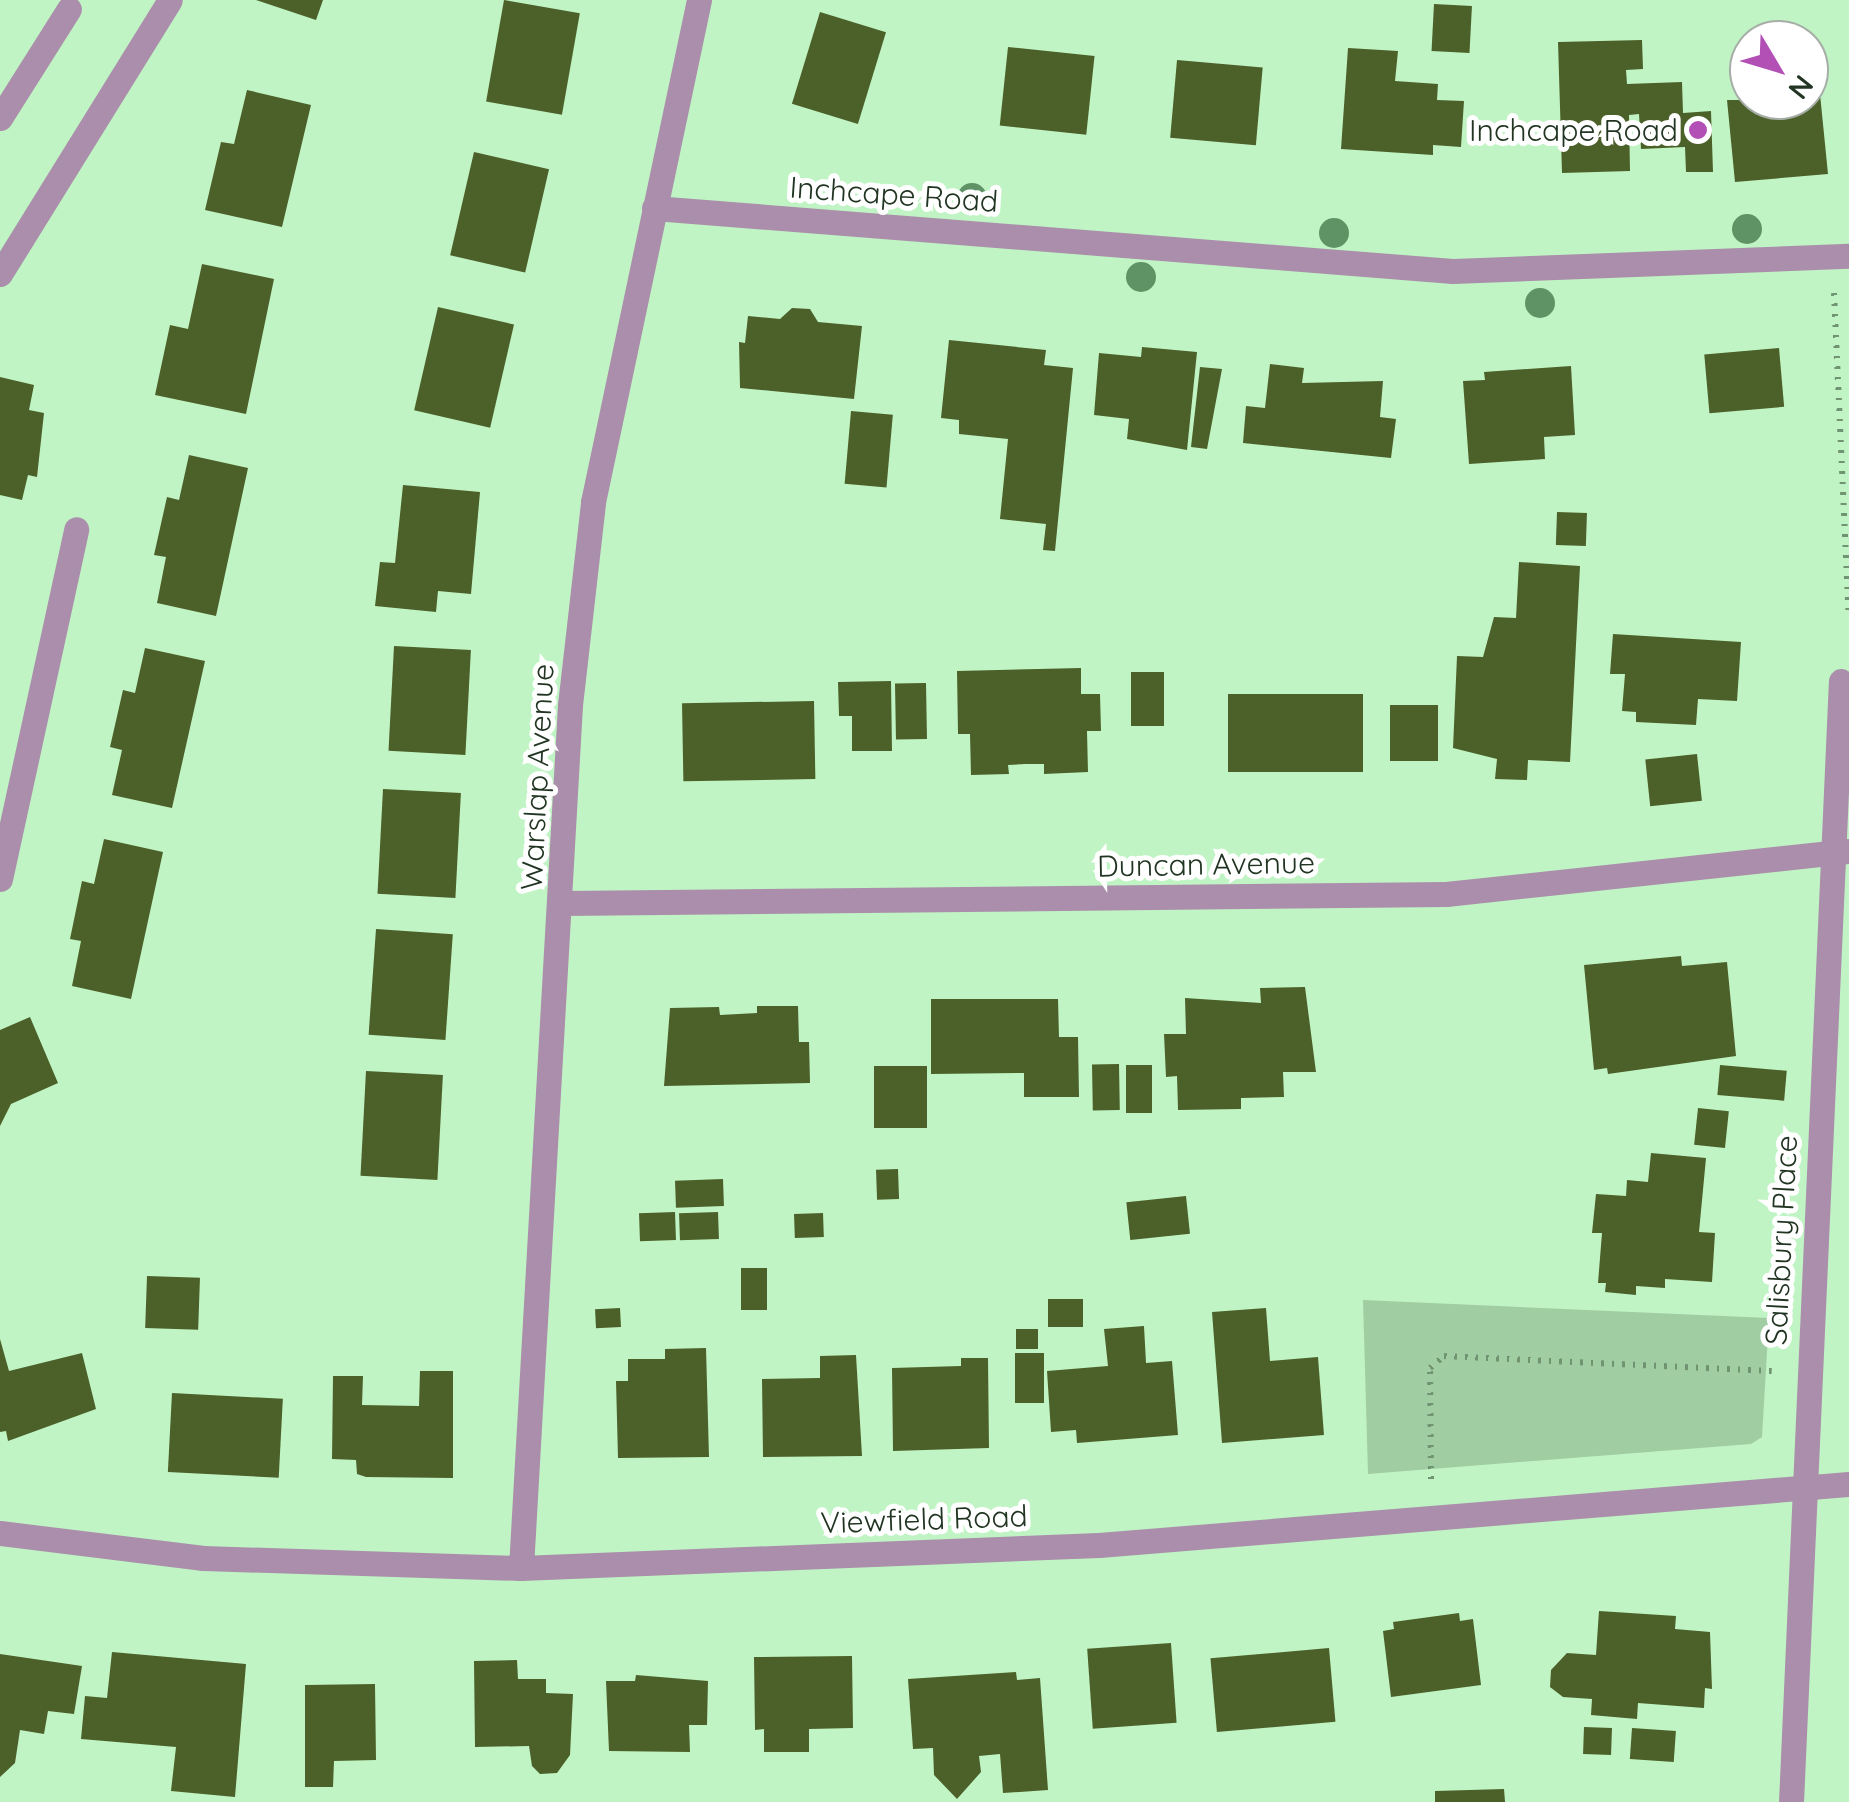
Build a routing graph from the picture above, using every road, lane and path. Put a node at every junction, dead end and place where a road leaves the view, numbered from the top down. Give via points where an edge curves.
1 (170, 0) edge
2 (700, 0) edge
3 (69, 9) dead end
4 (0, 118) edge
5 (654, 208) junction
6 (1841, 256) edge
7 (0, 274) edge
8 (76, 529) dead end
9 (1849, 618) edge
10 (1840, 681) dead end
11 (1840, 852) edge
12 (0, 879) edge
13 (562, 903) junction
14 (1808, 1372) junction
15 (1849, 1484) edge
16 (1802, 1488) junction
17 (1431, 1518) junction
18 (0, 1533) edge
19 (521, 1568) junction
20 (1792, 1802) edge

1 - 7 street
2 - 5 street, Warslap Avenue
3 - 4 street
5 - 6 street, Inchcape Road via 1453,270
5 - 13 street, Warslap Avenue via 593,502 570,705
6 - 9 path
8 - 12 street
10 - 11 street, Salisbury Place
11 - 13 street, Duncan Avenue via 1446,894
11 - 14 street, Salisbury Place
13 - 19 street, Warslap Avenue
14 - 16 street, Salisbury Place
14 - 17 path via 1444,1356 1430,1368
15 - 16 street, Viewfield Road
16 - 17 street, Viewfield Road
16 - 20 street, Salisbury Place
17 - 19 street, Viewfield Road via 1099,1546
18 - 19 street, Viewfield Road via 203,1558

